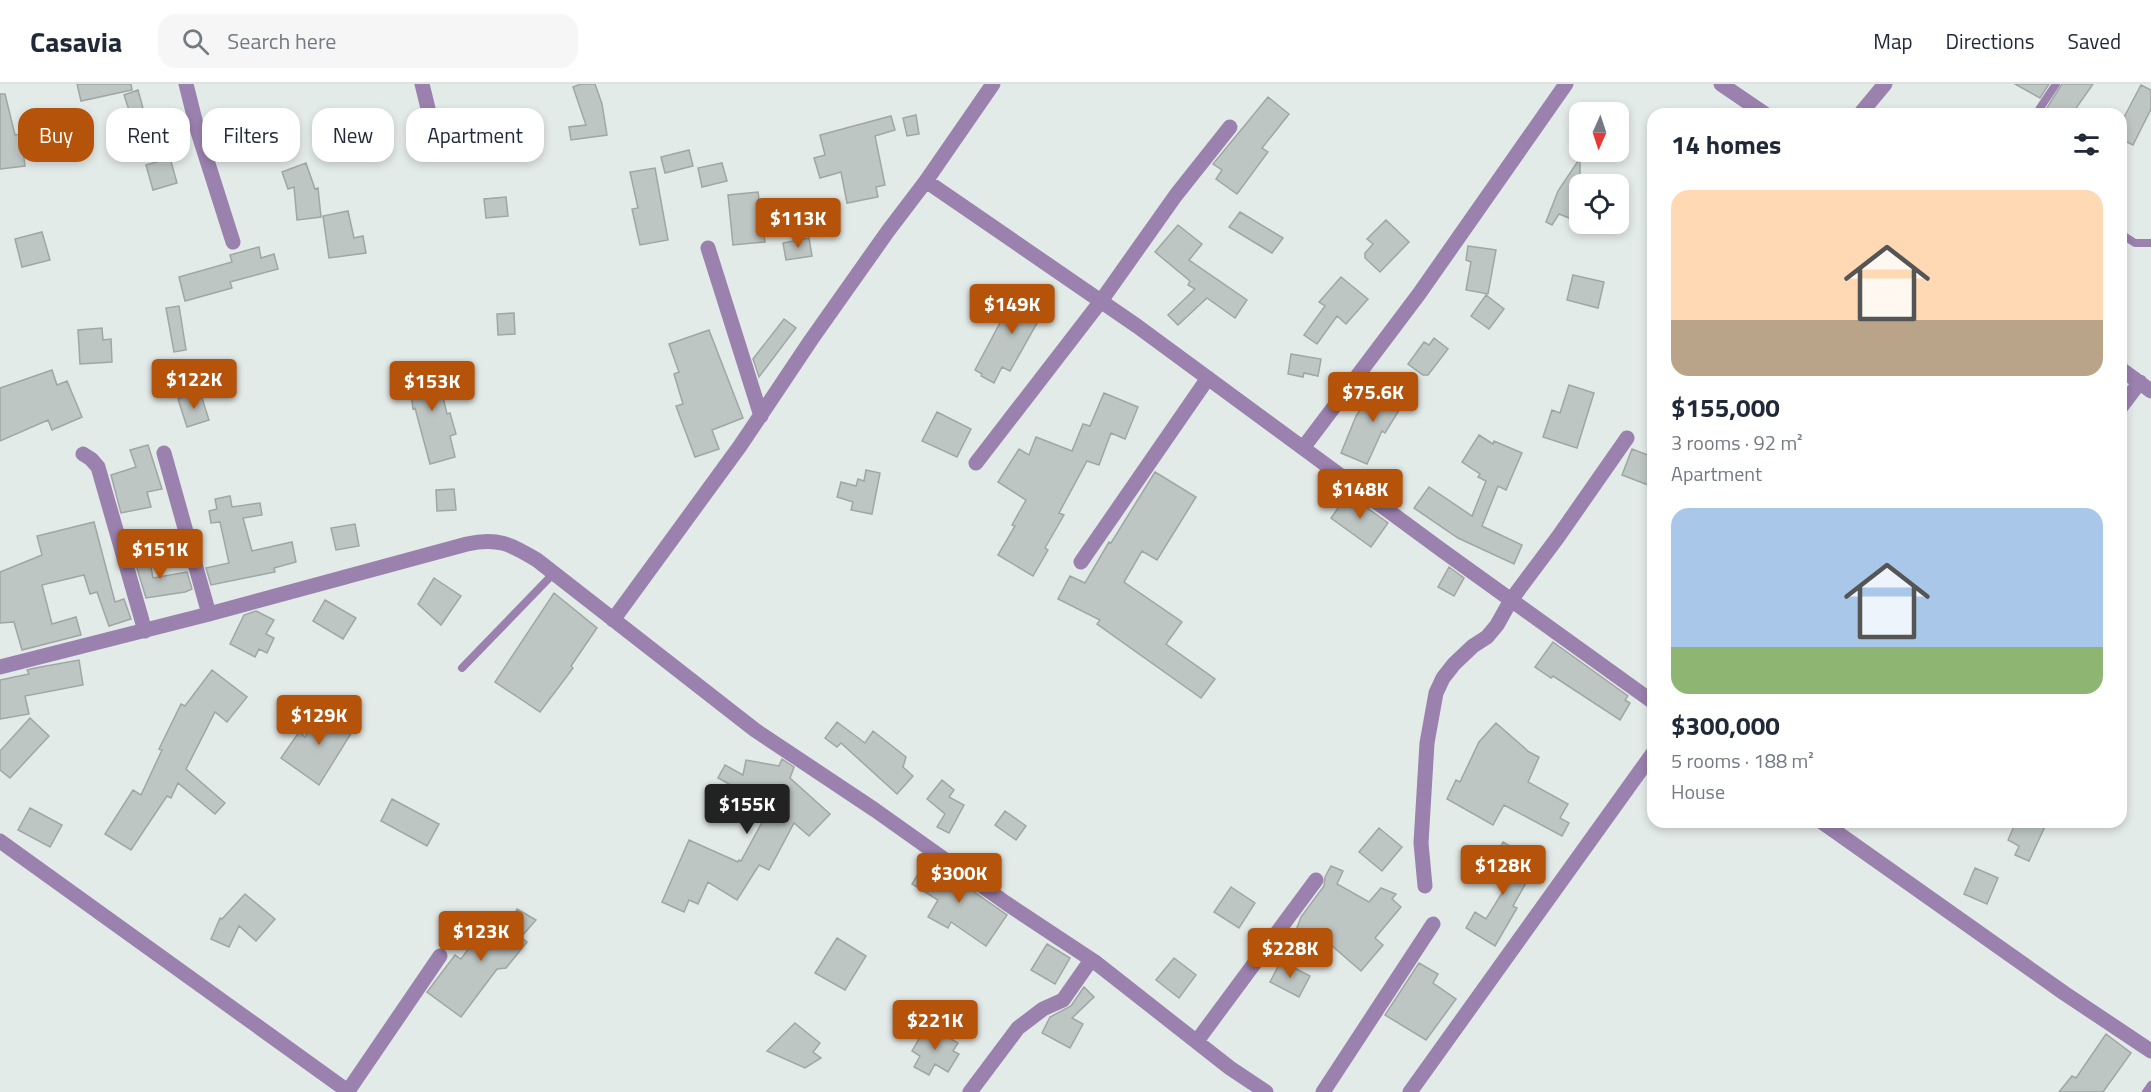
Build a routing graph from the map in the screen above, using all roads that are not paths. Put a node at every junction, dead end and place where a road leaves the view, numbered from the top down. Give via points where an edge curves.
1 (186, 84) edge
2 (422, 84) edge
3 (993, 84) edge
4 (1566, 84) edge
5 (1721, 84) edge
6 (1885, 84) edge
7 (2056, 84) edge
8 (428, 108) edge
9 (1756, 108) edge
10 (1865, 108) edge
11 (2040, 108) edge
12 (1230, 127) dead end
13 (926, 181) junction
14 (2127, 238) edge
15 (233, 242) dead end
16 (2151, 243) edge
17 (708, 248) dead end
18 (1101, 301) junction
19 (2127, 373) edge
20 (1208, 378) junction
21 (2145, 386) edge
22 (2127, 402) edge
23 (760, 416) junction
24 (1627, 438) dead end
25 (1304, 448) junction
26 (164, 453) dead end
27 (83, 454) dead end
28 (976, 463) dead end
29 (1081, 562) dead end
30 (554, 573) junction
31 (1510, 600) junction
32 (209, 614) junction
33 (614, 620) junction
34 (145, 631) junction
35 (0, 667) edge
36 (462, 668) dead end
37 (1647, 698) edge
38 (1647, 761) edge
39 (1830, 828) edge
40 (0, 841) edge
41 (1316, 880) dead end
42 (1425, 886) dead end
43 (1433, 924) dead end
44 (440, 956) dead end
45 (1091, 960) junction
46 (1197, 1041) junction
47 (2151, 1051) edge
48 (2151, 1085) edge
49 (348, 1092) edge
50 (970, 1092) edge
51 (1266, 1092) edge
52 (1323, 1092) edge
53 (1410, 1092) edge
54 (2146, 1092) edge

1 - 15 street
2 - 8 street
3 - 13 street
4 - 25 street via 1419,294
5 - 9 street
6 - 10 street
7 - 11 lane
12 - 18 street
13 - 18 street
13 - 23 street
14 - 16 lane via 2135,243
17 - 23 street
18 - 20 street
18 - 28 street
19 - 21 street
20 - 25 street
20 - 29 street
21 - 22 street
23 - 33 street
24 - 31 street
25 - 31 street
26 - 32 street
27 - 34 street via 98,467
30 - 32 street via 520,550 484,540
30 - 33 street
30 - 36 lane
31 - 37 street
31 - 42 street via 1497,625 1454,664 1436,693 1427,743 1422,832
32 - 34 street
33 - 45 street via 755,730
34 - 35 street
38 - 53 street
39 - 47 street
40 - 49 street
41 - 46 street
43 - 52 street
44 - 49 street
45 - 46 street
45 - 50 street via 1063,1000 1018,1028
46 - 51 street
48 - 54 lane

